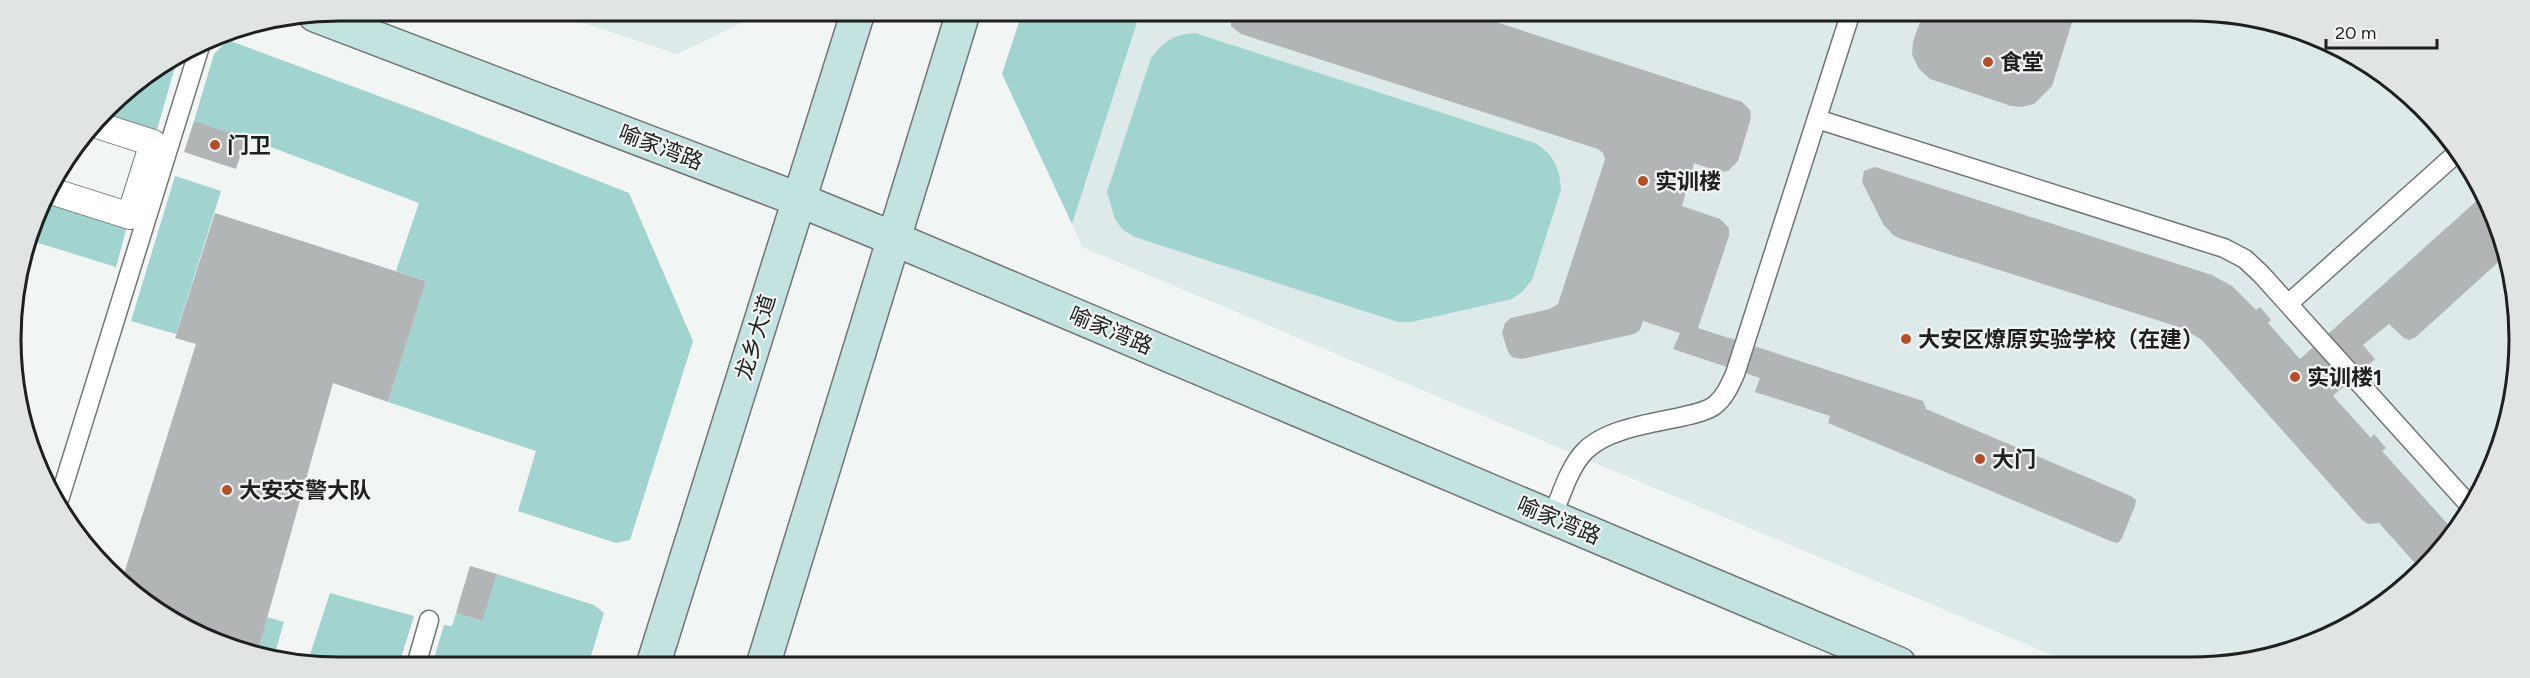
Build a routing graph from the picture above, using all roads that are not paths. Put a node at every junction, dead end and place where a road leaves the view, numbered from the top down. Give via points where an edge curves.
1 (332, 21) edge
2 (855, 21) edge
3 (960, 21) edge
4 (1848, 21) edge
5 (198, 54) edge
6 (1817, 119) junction
7 (102, 127) edge
8 (2452, 157) edge
9 (57, 193) edge
10 (797, 199) junction
11 (892, 238) junction
12 (2288, 304) junction
13 (61, 493) edge
14 (2465, 500) edge
15 (1552, 517) junction
16 (429, 620) dead end
17 (418, 657) edge
18 (656, 657) edge
19 (766, 657) edge
20 (1882, 657) edge

1 - 10 main road, 喻家湾路
2 - 10 main road, 龙乡大道
3 - 11 main road
4 - 6 lane
5 - 13 lane
6 - 12 lane via 2224,248 2261,273
6 - 15 lane via 1727,392 1714,406 1694,414 1610,434 1593,443 1574,466
7 - 9 street via 153,143 130,216
8 - 12 lane
10 - 11 main road, 喻家湾路
10 - 18 main road, 龙乡大道
11 - 15 main road, 喻家湾路
11 - 19 main road
12 - 14 lane
15 - 20 main road, 喻家湾路
16 - 17 lane

